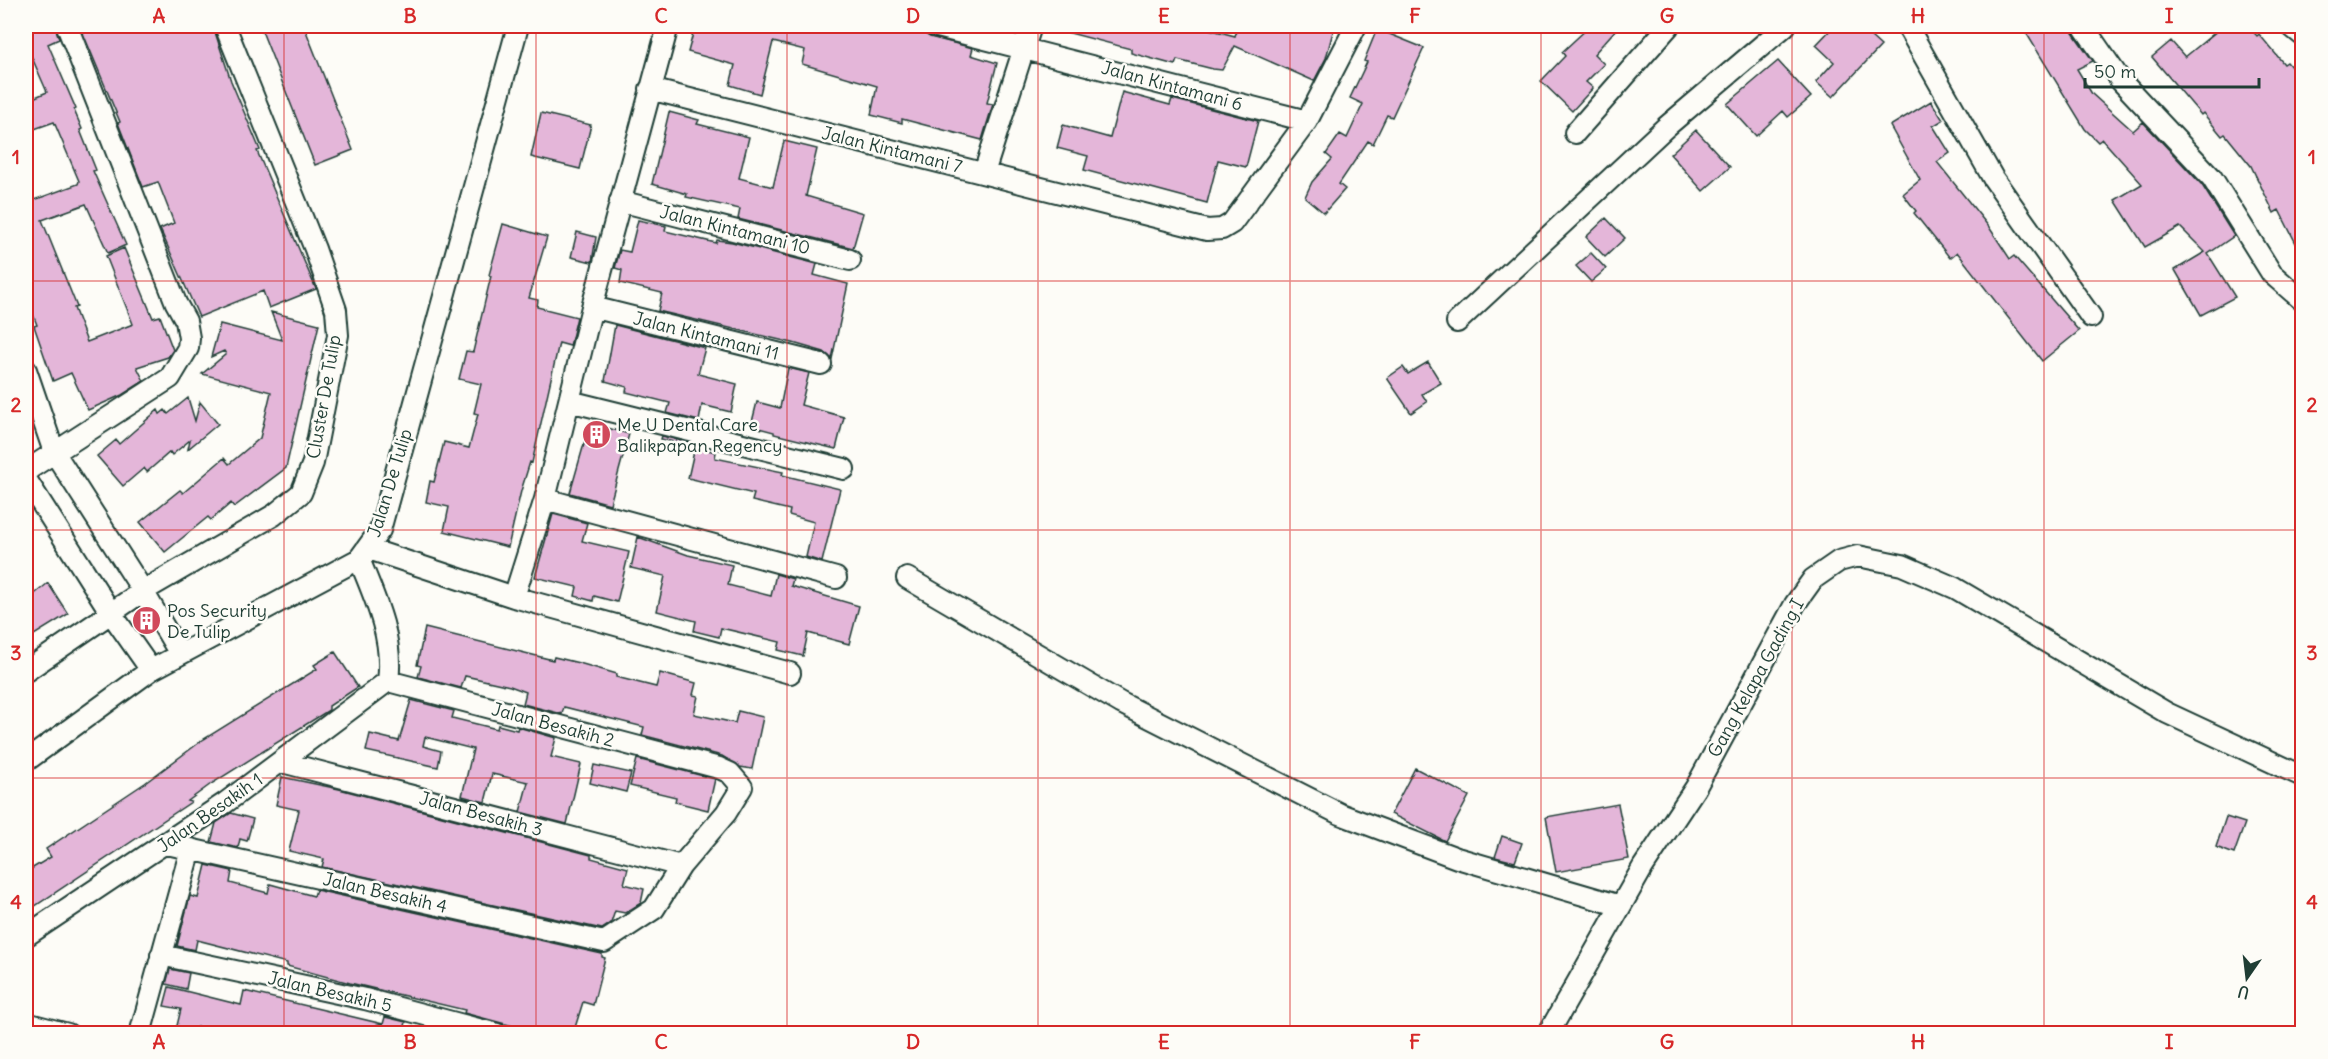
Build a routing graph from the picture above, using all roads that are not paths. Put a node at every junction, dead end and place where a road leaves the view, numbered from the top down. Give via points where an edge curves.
1 (68, 26) edge
2 (225, 26) edge
3 (518, 26) edge
4 (668, 26) edge
5 (934, 26) edge
6 (1031, 26) edge
7 (1356, 26) edge
8 (1669, 26) edge
9 (1785, 26) edge
10 (1907, 26) edge
11 (2083, 26) edge
12 (2290, 26) edge
13 (2302, 35) edge
14 (1024, 47) junction
15 (650, 89) junction
16 (1307, 121) junction
17 (1575, 133) dead end
18 (984, 173) junction
19 (620, 201) junction
20 (850, 260) dead end
21 (2302, 300) edge
22 (591, 307) junction
23 (2091, 317) dead end
24 (1457, 322) dead end
25 (821, 364) dead end
26 (26, 370) edge
27 (570, 400) junction
28 (54, 452) junction
29 (844, 469) dead end
30 (26, 471) edge
31 (26, 479) edge
32 (544, 499) junction
33 (364, 554) junction
34 (836, 578) dead end
35 (908, 578) dead end
36 (143, 591) junction
37 (514, 597) junction
38 (111, 614) junction
39 (180, 654) junction
40 (151, 670) junction
41 (26, 671) edge
42 (790, 674) dead end
43 (388, 681) junction
44 (26, 761) edge
45 (282, 762) junction
46 (2302, 776) edge
47 (167, 844) junction
48 (191, 849) junction
49 (681, 866) junction
50 (1621, 906) junction
51 (26, 936) edge
52 (161, 955) junction
53 (26, 1023) edge
54 (68, 1034) edge
55 (140, 1034) edge
56 (498, 1034) edge
57 (1548, 1034) edge

1 - 28 street via 186,321 189,338 188,348 170,378
2 - 36 street, Cluster De Tulip via 315,249 336,310 338,335 313,463 301,493 274,515
3 - 33 street, Jalan De Tulip via 380,530
4 - 15 street
5 - 14 street, Jalan Kintamani 6
6 - 14 street, Jalan Kintamani 7
7 - 16 street
8 - 17 street
9 - 24 street via 1666,127
10 - 23 street via 1993,178
11 - 21 street via 2121,81 2212,178 2272,274
12 - 13 street
14 - 16 street, Jalan Kintamani 6
14 - 18 street, Jalan Kintamani 7
15 - 18 street, Jalan Kintamani 7
15 - 19 street
16 - 18 street via 1232,223 1222,230 1207,230
19 - 20 street, Jalan Kintamani 10
19 - 22 street
22 - 25 street, Jalan Kintamani 11
22 - 27 street
26 - 28 street
27 - 29 street
27 - 32 street
28 - 30 street
28 - 36 street
31 - 38 street
32 - 34 street
32 - 37 street
33 - 37 street
33 - 39 street, Jalan De Tulip
33 - 43 street via 391,659
35 - 50 street via 1121,703 1340,814 1457,858
36 - 38 street, Cluster De Tulip
36 - 39 street
37 - 42 street
38 - 40 street
38 - 41 street, Cluster De Tulip
39 - 40 street, Jalan De Tulip
40 - 44 street, Jalan De Tulip
43 - 45 street, Jalan Besakih 1
43 - 49 street, Jalan Besakih 2 via 730,773 742,788
45 - 47 street, Jalan Besakih 1
45 - 49 street, Jalan Besakih 3
46 - 50 street, Gang Kelapa Gading I via 2167,713 1955,588 1902,565 1858,556 1839,561 1813,579 1795,604 1696,787
47 - 48 street, Jalan Besakih 4
47 - 51 street, Jalan Besakih 1
48 - 49 street, Jalan Besakih 4 via 604,942 654,909
48 - 52 street
50 - 57 street, Gang Kelapa Gading I
52 - 55 street
52 - 56 street, Jalan Besakih 5 via 365,999
53 - 54 street

